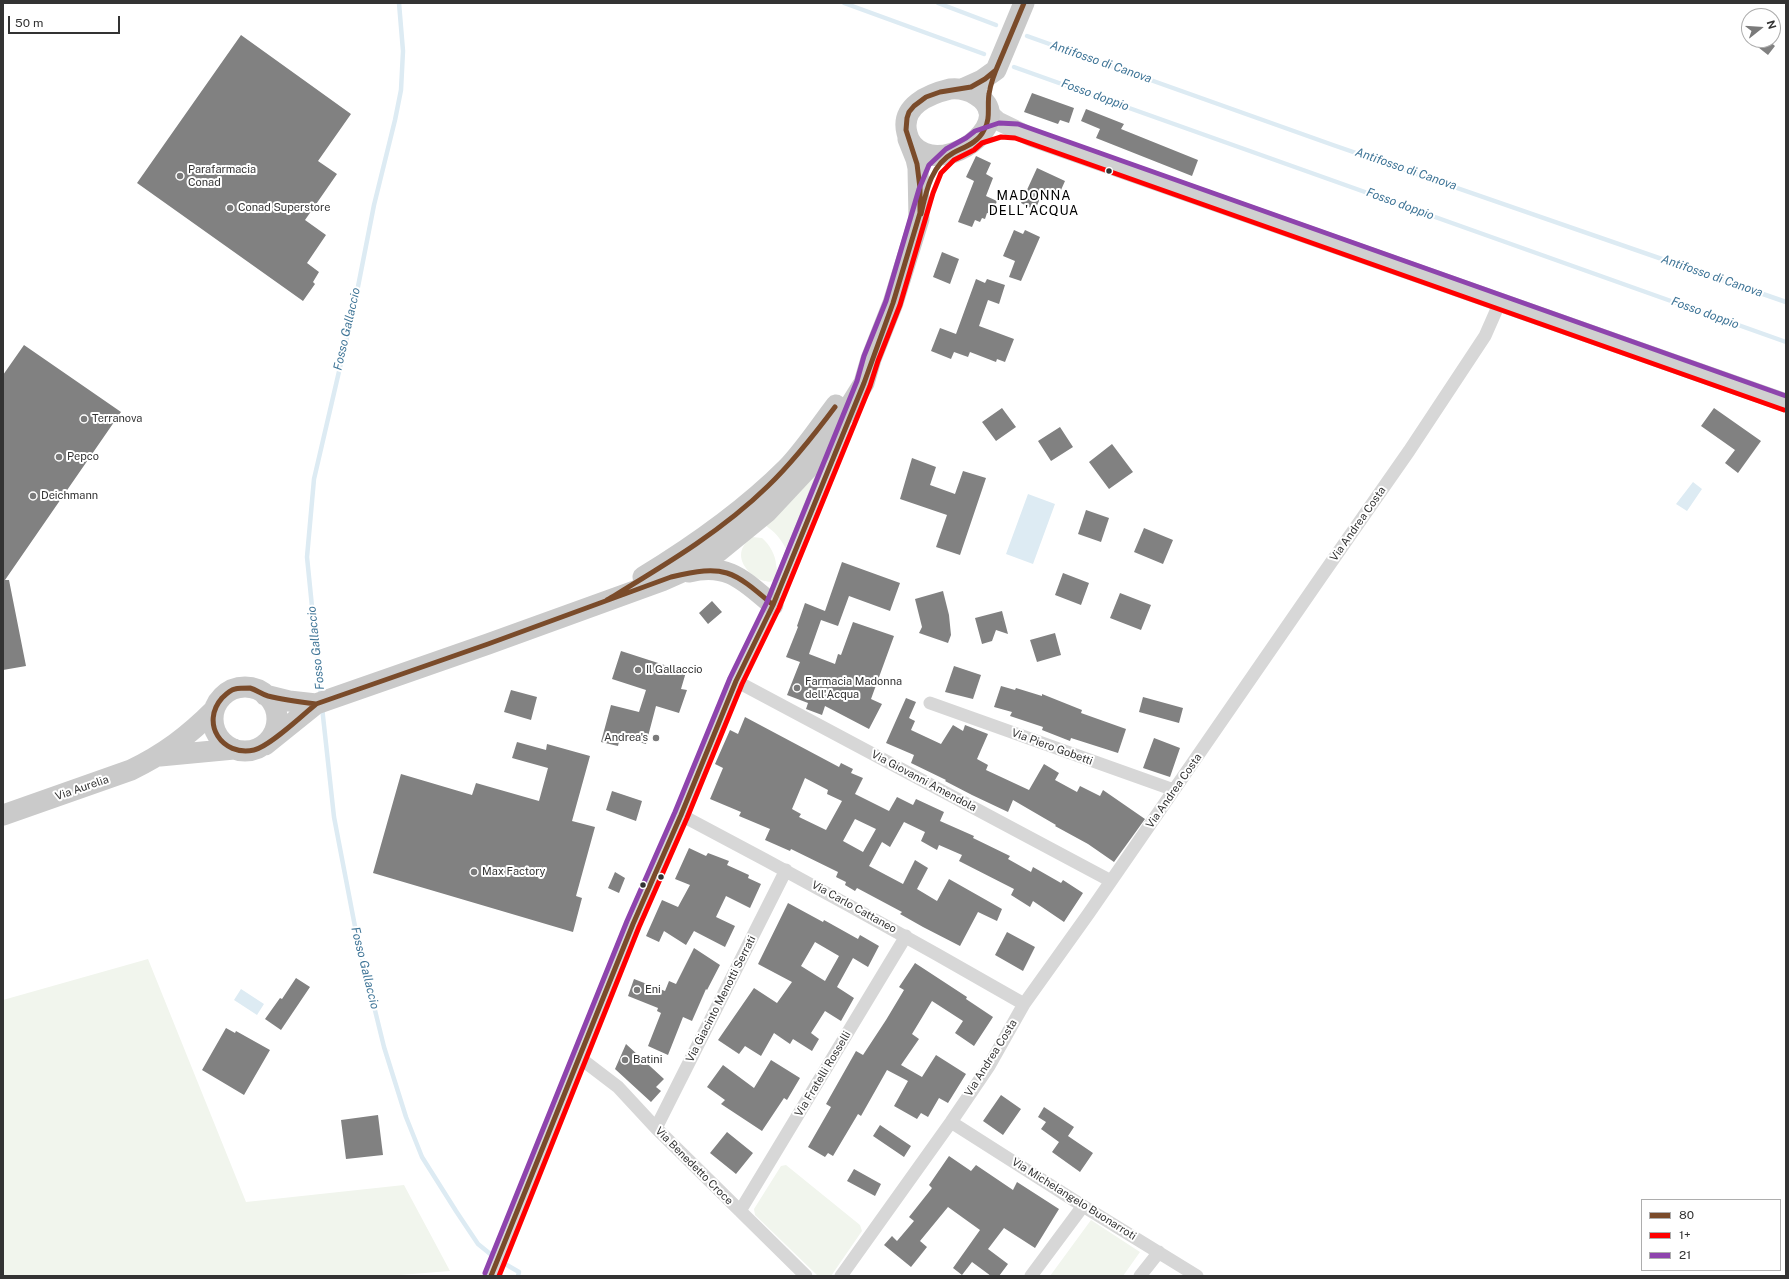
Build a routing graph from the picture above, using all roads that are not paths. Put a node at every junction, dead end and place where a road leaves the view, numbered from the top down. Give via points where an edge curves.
1 (1021, 11) edge
2 (996, 70) junction
3 (962, 89) junction
4 (988, 109) junction
5 (1016, 131) junction
6 (978, 137) junction
7 (908, 139) junction
8 (950, 154) junction
9 (919, 219) junction
10 (1500, 302) junction
11 (889, 313) junction
12 (859, 390) junction
13 (1786, 403) edge
14 (671, 577) junction
15 (607, 600) junction
16 (773, 605) junction
17 (736, 681) junction
18 (265, 694) junction
19 (930, 703) dead end
20 (316, 704) junction
21 (214, 710) junction
22 (265, 745) junction
23 (234, 749) junction
24 (159, 756) junction
25 (1174, 790) junction
26 (681, 815) junction
27 (3, 816) edge
28 (786, 870) junction
29 (1111, 881) junction
30 (906, 936) junction
31 (1024, 1004) junction
32 (580, 1058) junction
33 (951, 1122) junction
34 (656, 1128) junction
35 (1083, 1206) junction
36 (740, 1212) junction
37 (1159, 1252) junction
38 (491, 1276) edge
39 (806, 1276) edge
40 (841, 1276) edge
41 (1031, 1276) edge
42 (1140, 1276) edge
43 (1197, 1276) edge

1 - 2 main road
2 - 3 main road
2 - 4 main road via 989,91
3 - 4 main road via 982,98
3 - 7 main road via 932,94 916,104 909,112 906,124
4 - 5 main road via 998,121
4 - 6 main road via 988,124
5 - 6 main road via 1000,130
5 - 10 main road
6 - 8 main road
7 - 8 main road via 924,153
7 - 9 main road via 918,168
8 - 9 main road via 930,178
9 - 11 main road
10 - 13 main road
10 - 25 street, Via Andrea Costa via 1485,336 1409,451
11 - 12 main road via 864,383
11 - 15 main road via 838,402 788,467 744,507 687,550
12 - 14 main road via 819,455 767,512 718,552
12 - 16 street
14 - 15 main road
14 - 16 main road via 701,569 723,570 745,581
15 - 20 main road
16 - 17 street
17 - 26 street
17 - 29 street, Via Giovanni Amendola
18 - 20 main road
18 - 21 main road via 250,688 234,689 221,698
18 - 22 main road via 273,703 277,720 275,731
19 - 25 street, Via Piero Gobetti
20 - 22 main road
21 - 23 main road via 216,734
21 - 24 main road, Via Aurelia via 187,736
22 - 23 main road via 250,751
23 - 24 main road, Via Aurelia
24 - 27 main road, Via Aurelia via 131,770
25 - 29 street, Via Andrea Costa
26 - 28 street, Via Carlo Cattaneo
26 - 32 street via 633,924
28 - 30 street, Via Carlo Cattaneo
28 - 34 street, Via Giacinto Menotti Serrati
29 - 31 street, Via Andrea Costa
30 - 31 street, Via Carlo Cattaneo
30 - 36 street, Via Fratelli Rosselli
31 - 33 street, Via Andrea Costa via 988,1066
32 - 34 street, Via Benedetto Croce via 618,1088
32 - 38 street
33 - 35 street, Via Michelangelo Buonarroti
33 - 40 street, Via Andrea Costa
34 - 36 street, Via Benedetto Croce
35 - 37 street, Via Michelangelo Buonarroti
35 - 41 street
36 - 39 street, Via Benedetto Croce
37 - 42 street
37 - 43 street, Via Michelangelo Buonarroti

